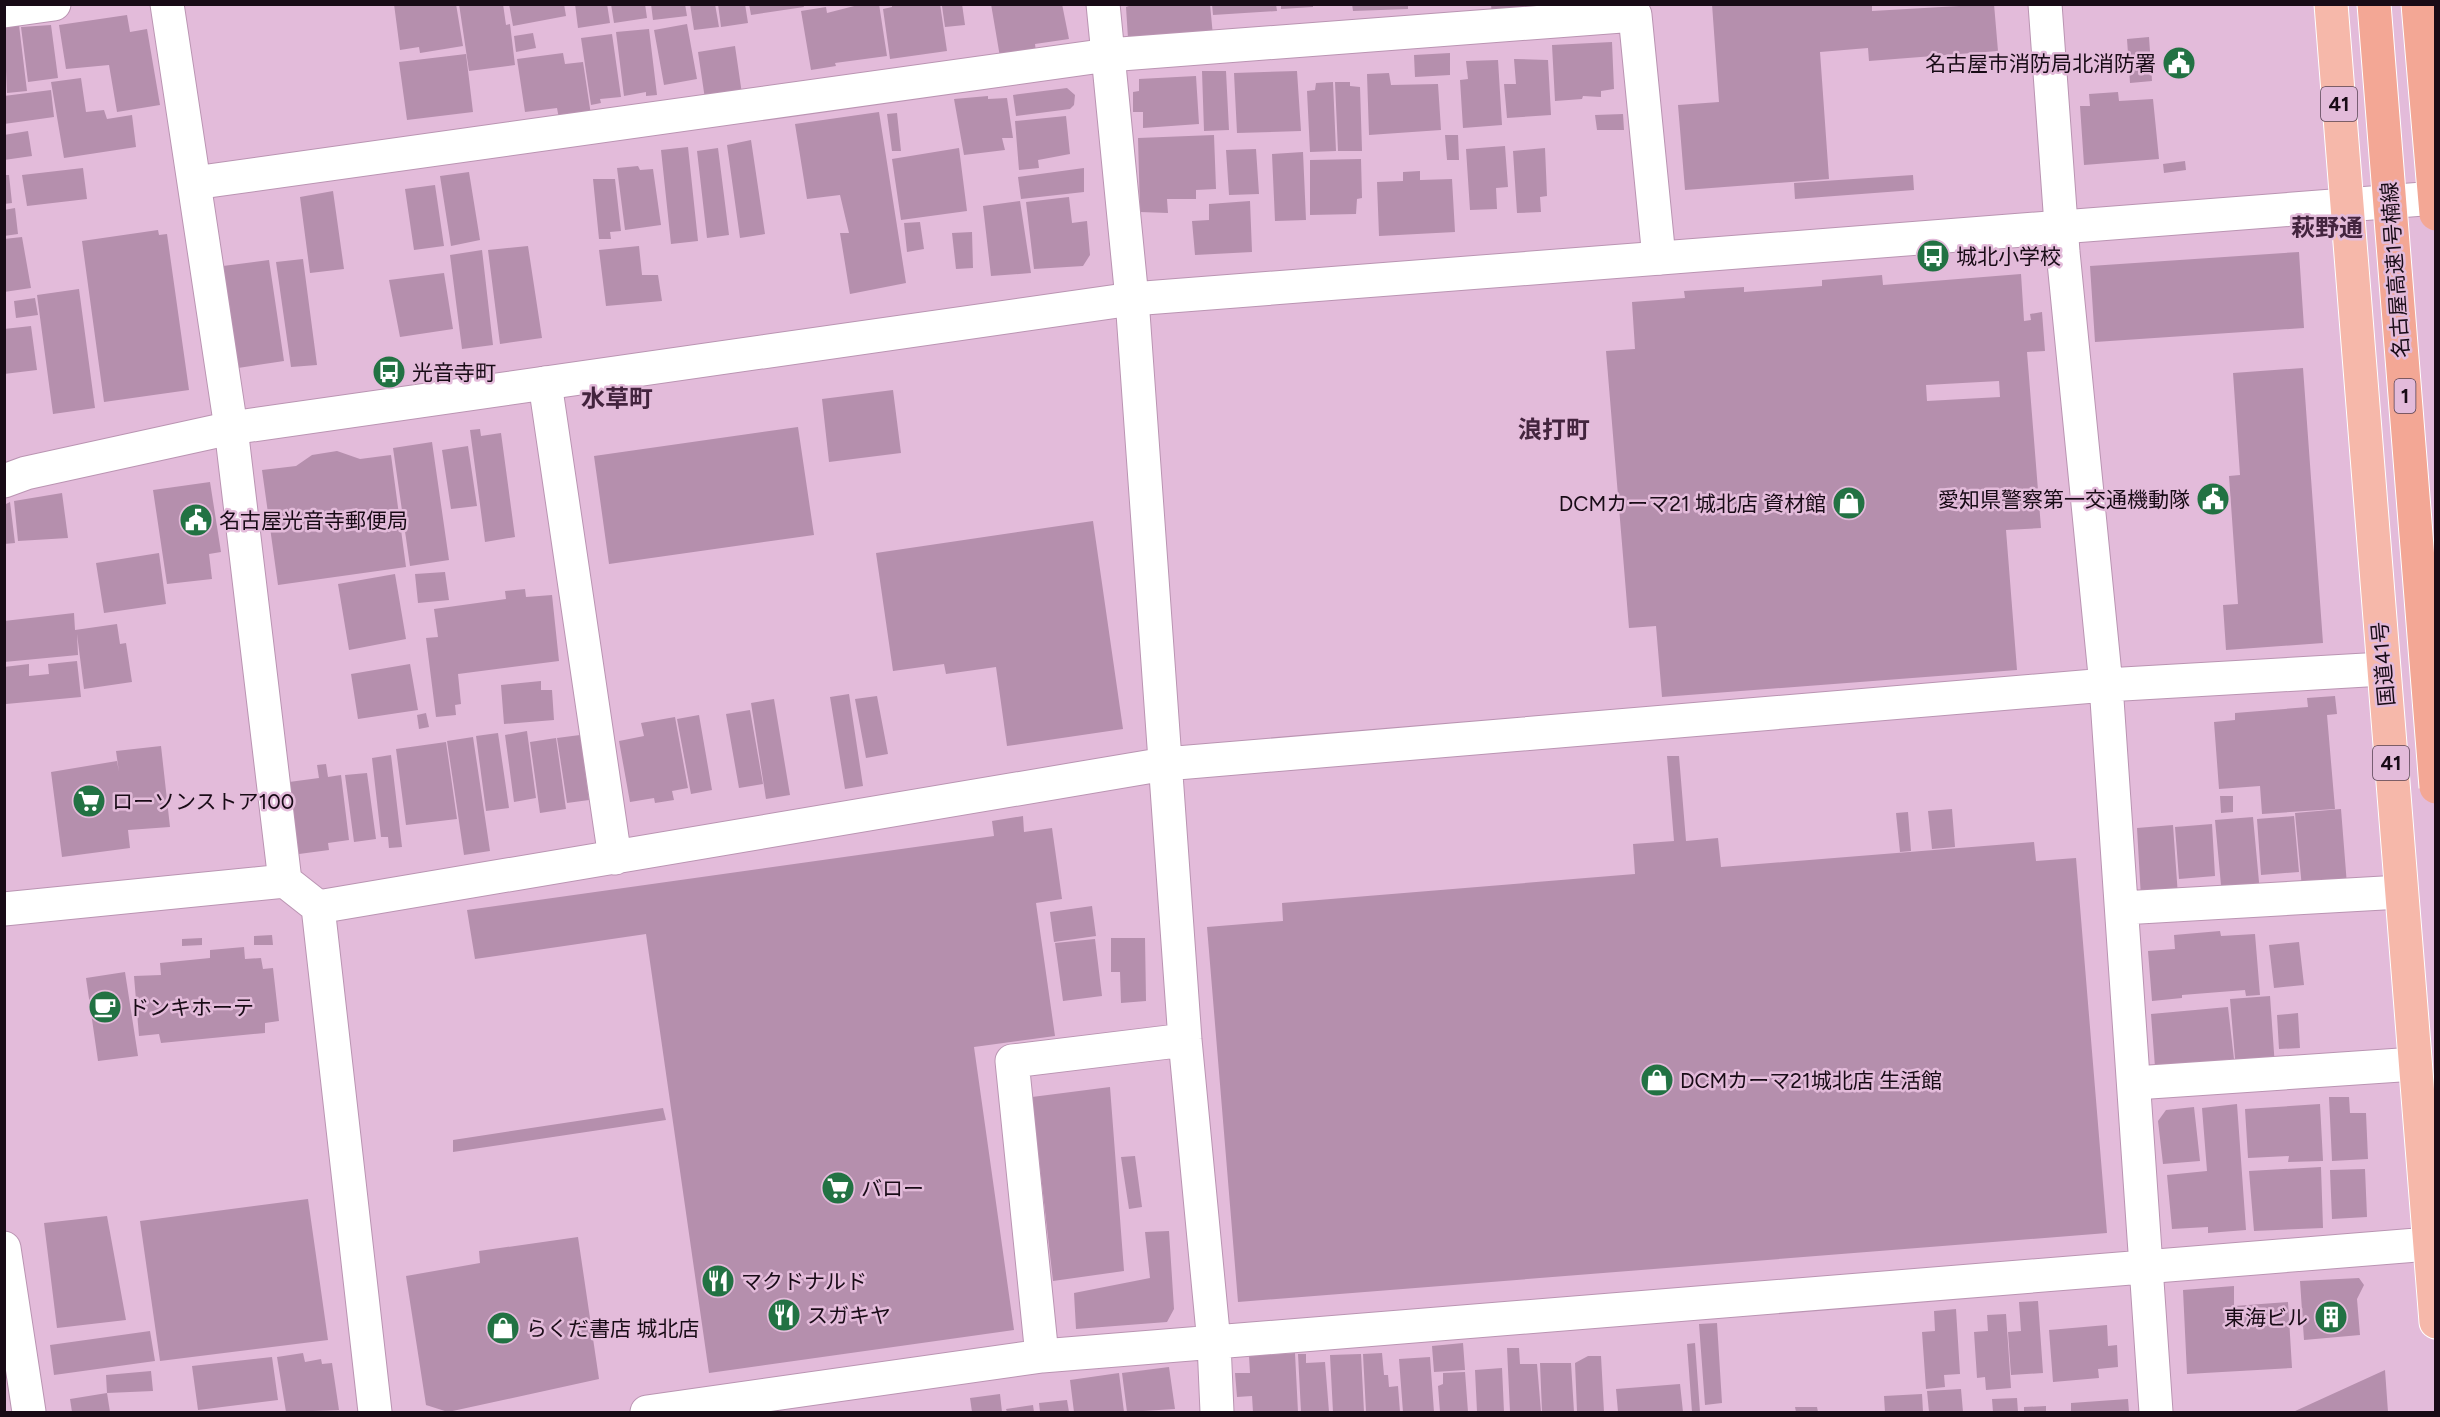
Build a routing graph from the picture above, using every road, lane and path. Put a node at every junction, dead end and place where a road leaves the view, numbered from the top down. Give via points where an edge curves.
1 (54, 4) edge
2 (167, 4) edge
3 (1103, 4) edge
4 (2045, 4) edge
5 (2331, 4) edge
6 (2374, 4) edge
7 (2418, 4) edge
8 (4, 11) edge
9 (1108, 55) junction
10 (194, 183) junction
11 (2436, 198) edge
12 (2347, 204) junction
13 (2436, 214) edge
14 (2061, 227) junction
15 (1659, 258) junction
16 (1132, 299) junction
17 (545, 382) junction
18 (231, 428) junction
19 (4, 481) edge
20 (2383, 669) junction
21 (2106, 685) junction
22 (1165, 764) junction
23 (2436, 787) edge
24 (615, 858) junction
25 (285, 881) junction
26 (2401, 892) junction
27 (318, 907) junction
28 (2122, 908) junction
29 (4, 909) edge
30 (1185, 1040) junction
31 (2415, 1064) junction
32 (2135, 1083) junction
33 (2429, 1244) junction
34 (4, 1248) edge
35 (2146, 1267) junction
36 (2436, 1322) edge
37 (1214, 1343) junction
38 (1042, 1356) junction
39 (20, 1400) edge
40 (375, 1413) edge
41 (647, 1413) edge
42 (1217, 1413) edge
43 (2156, 1413) edge

1 - 8 street
2 - 10 street
3 - 9 street
4 - 14 street
5 - 12 highway, 国道41号 / 41
6 - 23 highway, 名古屋高速1号楠線 / 1, bridge
7 - 13 highway, 名古屋高速1号楠線, bridge
9 - 10 street
9 - 15 street via 1635,15
9 - 16 street
10 - 18 street
11 - 12 street
12 - 14 street
12 - 20 highway, 国道41号 / 41
14 - 15 street
14 - 21 street
15 - 16 street
16 - 17 street
16 - 22 street
17 - 18 street
17 - 24 street
18 - 19 street
18 - 25 street
20 - 21 street
20 - 26 highway, 国道41号 / 41
21 - 22 street
21 - 28 street
22 - 24 street
22 - 30 street
24 - 27 street
25 - 27 street
25 - 29 street
26 - 28 street
26 - 31 highway, 国道41号 / 41
27 - 40 street
28 - 32 street
30 - 37 street
30 - 38 street via 1012,1061
31 - 32 street
31 - 33 highway, 国道41号 / 41
32 - 35 street
33 - 35 street
33 - 36 highway, 国道41号 / 41
34 - 39 street
35 - 37 street
35 - 43 street
37 - 38 street
37 - 42 street
38 - 41 street

